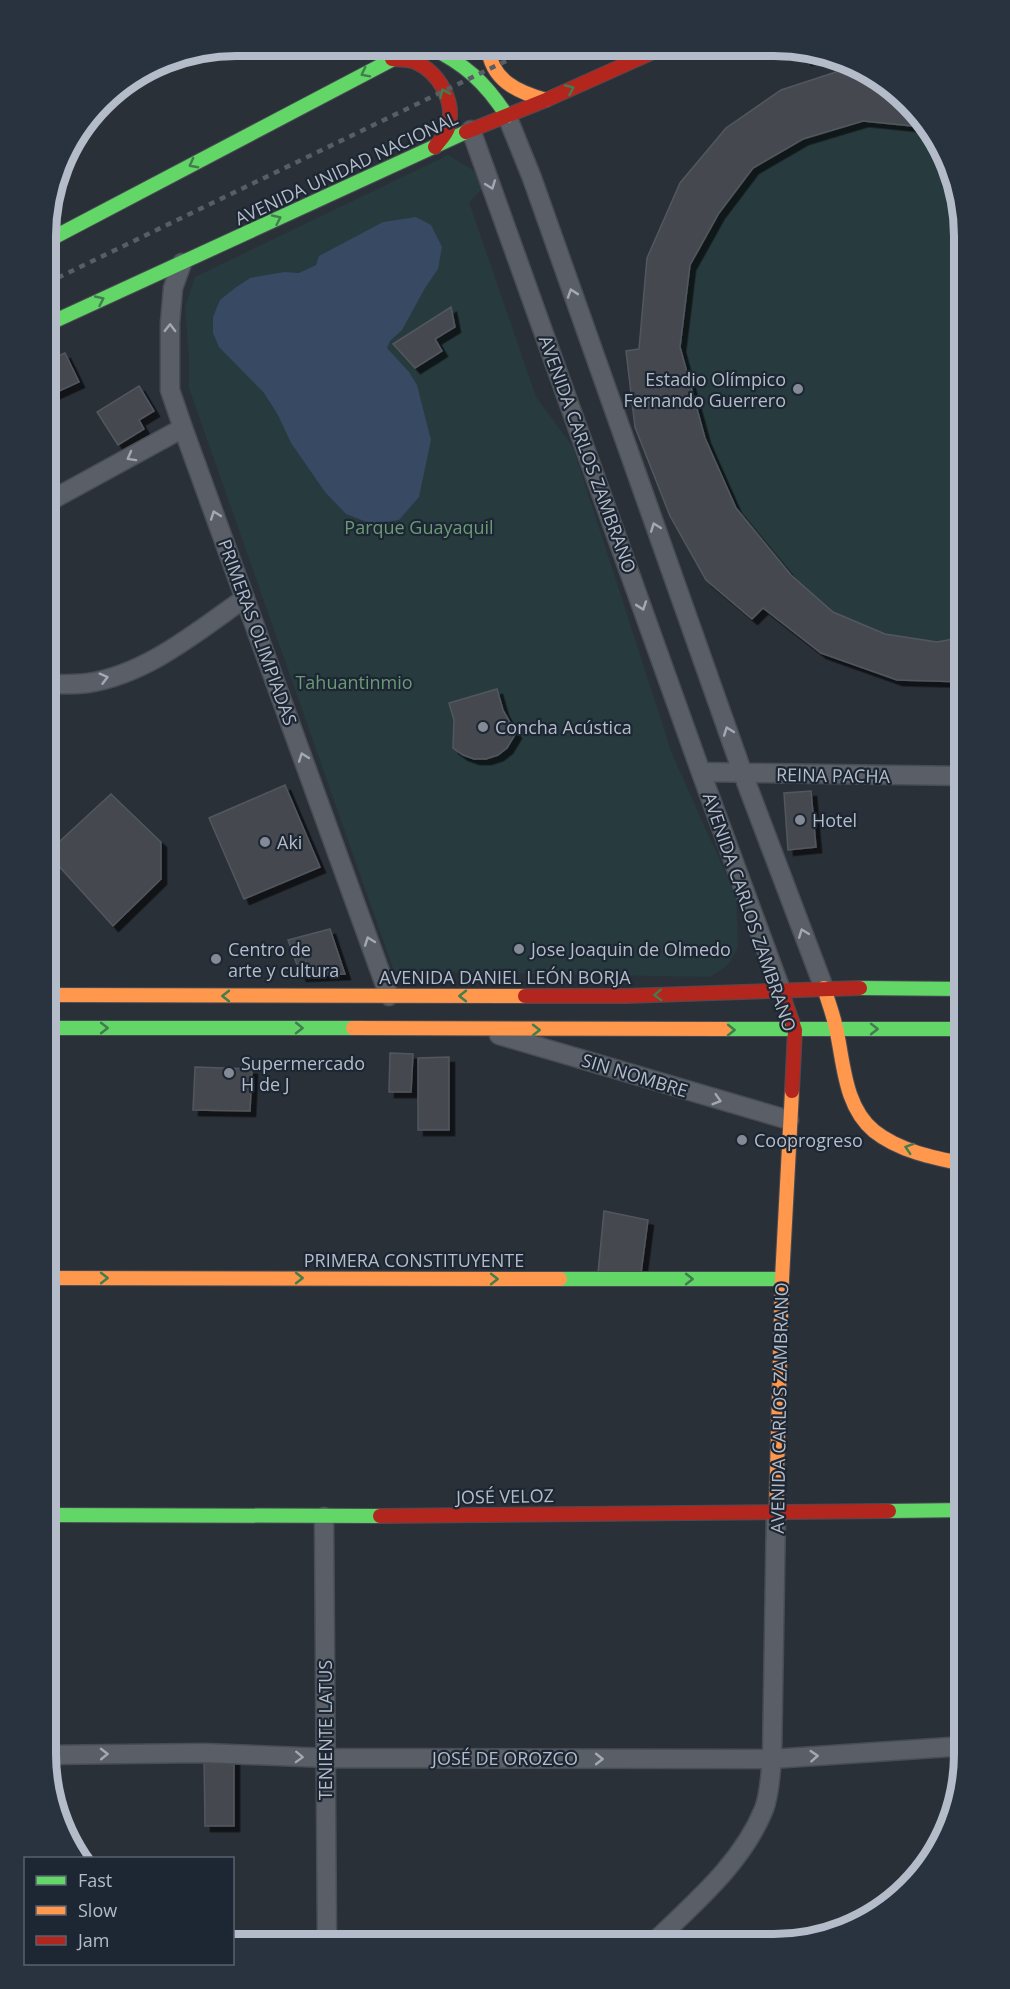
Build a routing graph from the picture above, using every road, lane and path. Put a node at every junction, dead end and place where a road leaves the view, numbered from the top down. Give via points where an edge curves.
1 (398, 56) edge
2 (446, 56) edge
3 (466, 56) edge
4 (488, 56) edge
5 (644, 56) edge
6 (392, 59) junction
7 (463, 65) junction
8 (463, 81) dead end
9 (546, 100) junction
10 (466, 112) dead end
11 (507, 116) junction
12 (471, 130) junction
13 (435, 147) junction
14 (56, 237) edge
15 (182, 263) junction
16 (56, 320) edge
17 (183, 428) junction
18 (56, 498) edge
19 (246, 598) junction
20 (56, 684) edge
21 (701, 772) junction
22 (743, 774) junction
23 (954, 776) edge
24 (824, 988) junction
25 (954, 989) edge
26 (781, 990) junction
27 (56, 995) edge
28 (389, 996) junction
29 (56, 1028) edge
30 (480, 1029) junction
31 (836, 1029) junction
32 (954, 1029) edge
33 (795, 1030) junction
34 (789, 1120) junction
35 (954, 1161) edge
36 (56, 1278) edge
37 (782, 1279) junction
38 (954, 1510) edge
39 (776, 1511) junction
40 (56, 1515) edge
41 (324, 1517) junction
42 (954, 1747) edge
43 (56, 1755) edge
44 (326, 1758) junction
45 (772, 1759) junction
46 (327, 1934) edge
47 (662, 1934) edge

1 - 6 street
2 - 7 street
3 - 7 street
4 - 9 street via 498,76 515,90
9 -> 5 street, AVENIDA UNIDAD NACIONAL
13 -> 6 street via 447,128 450,108 445,91 430,70 413,60
6 -> 14 street
7 - 8 street
7 - 11 street via 490,89
9 - 11 street, AVENIDA UNIDAD NACIONAL
10 - 12 street
11 - 12 street, AVENIDA UNIDAD NACIONAL
22 -> 11 street
12 - 13 street, AVENIDA UNIDAD NACIONAL
12 -> 21 street, AVENIDA CARLOS ZAMBRANO
15 -> 13 street, AVENIDA UNIDAD NACIONAL
16 -> 15 street, AVENIDA UNIDAD NACIONAL
17 -> 15 street, PRIMERAS OLIMPIADAS via 170,390 170,323
17 -> 18 street
19 -> 17 street, PRIMERAS OLIMPIADAS
20 -> 19 street via 88,683 125,673 163,654
28 -> 19 street, PRIMERAS OLIMPIADAS
21 - 22 street, REINA PACHA
21 - 26 street, AVENIDA CARLOS ZAMBRANO
22 - 23 street, REINA PACHA
24 -> 22 street
24 - 25 street, AVENIDA DANIEL LEÓN BORJA
24 - 26 street, AVENIDA DANIEL LEÓN BORJA
24 - 31 street
26 -> 28 street, AVENIDA DANIEL LEÓN BORJA via 626,996
26 - 33 street, AVENIDA CARLOS ZAMBRANO
28 -> 27 street, AVENIDA DANIEL LEÓN BORJA
29 -> 30 street
30 -> 33 street
30 -> 34 street, SIN NOMBRE
31 -> 32 street
31 - 33 street
35 -> 31 street via 896,1144 873,1130 857,1111
33 - 34 street, AVENIDA CARLOS ZAMBRANO
34 - 37 street, AVENIDA CARLOS ZAMBRANO
36 -> 37 street, PRIMERA CONSTITUYENTE
37 - 39 street, AVENIDA CARLOS ZAMBRANO
38 - 39 street, JOSÉ VELOZ
39 - 41 street, JOSÉ VELOZ
39 - 45 street, AVENIDA CARLOS ZAMBRANO
40 - 41 street, JOSÉ VELOZ
41 - 44 street, TENIENTE LATUS
45 -> 42 street, JOSÉ DE OROZCO
43 -> 44 street, JOSÉ DE OROZCO via 204,1753
44 -> 45 street, JOSÉ DE OROZCO
44 - 46 street, TENIENTE LATUS
45 - 47 street, AVENIDA CARLOS ZAMBRANO via 764,1809 749,1837 734,1860

